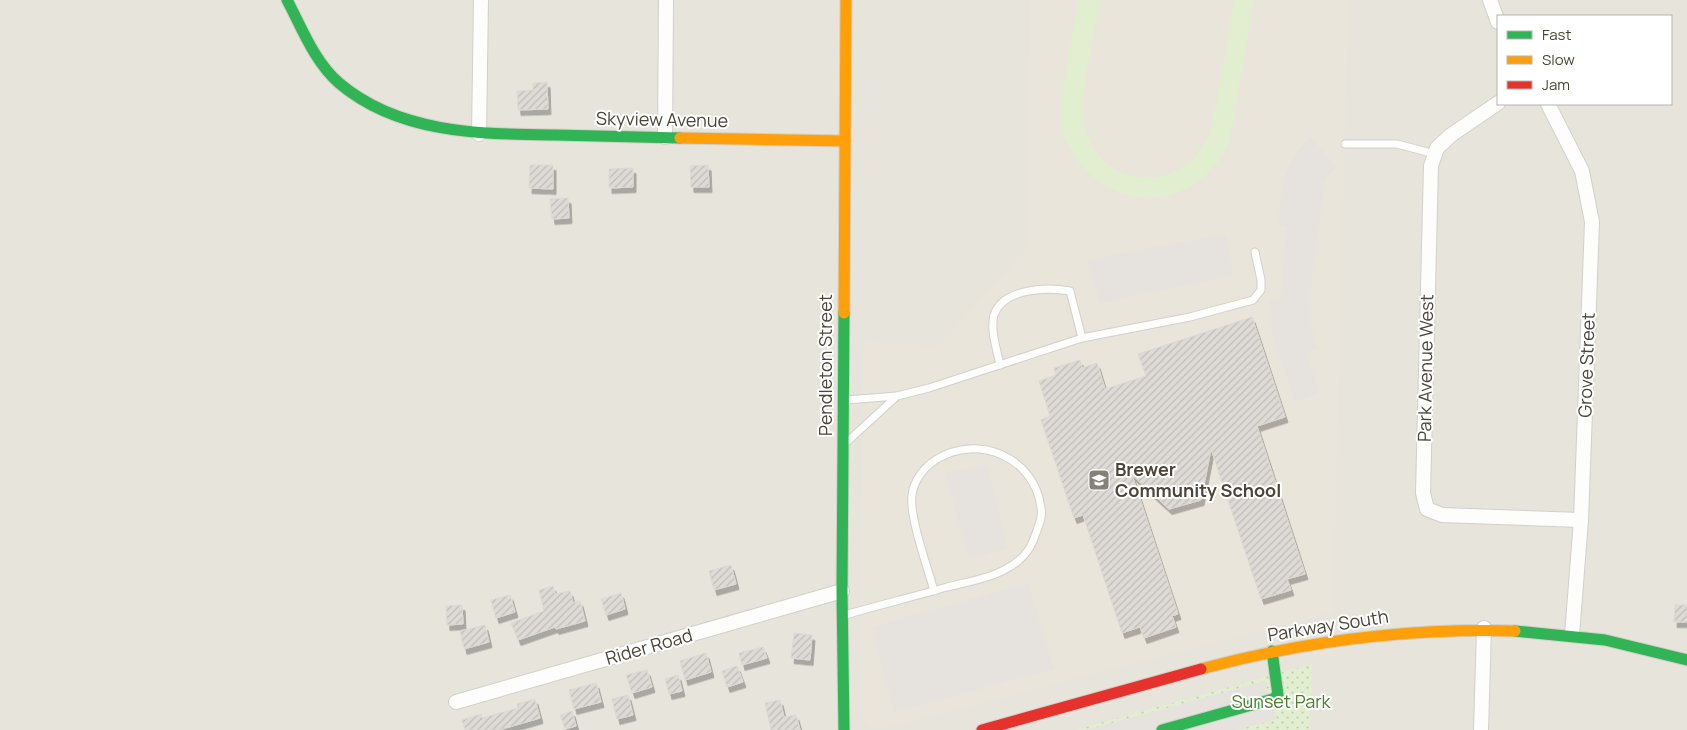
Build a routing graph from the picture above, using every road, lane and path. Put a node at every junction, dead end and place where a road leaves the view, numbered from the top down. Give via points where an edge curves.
1 (287, 0) edge
2 (481, 0) edge
3 (666, 0) edge
4 (846, 0) edge
5 (1490, 0) edge
6 (1497, 19) edge
7 (1497, 105) edge
8 (1549, 105) edge
9 (479, 134) junction
10 (665, 138) junction
11 (845, 141) junction
12 (1345, 144) dead end
13 (1436, 154) junction
14 (1255, 252) dead end
15 (1082, 338) junction
16 (1000, 365) junction
17 (897, 396) junction
18 (843, 400) junction
19 (843, 446) junction
20 (1581, 520) junction
21 (842, 591) junction
22 (934, 591) junction
23 (842, 615) junction
24 (1484, 628) junction
25 (1572, 635) junction
26 (1272, 651) junction
27 (1687, 660) edge
28 (456, 702) dead end
29 (1032, 717) junction
30 (844, 730) edge
31 (982, 730) edge
32 (1036, 730) edge
33 (1162, 730) edge
34 (1481, 730) edge

1 - 9 street, Skyview Avenue via 325,67 350,90 422,125
2 - 9 street
3 - 10 street
4 - 11 street, Pendleton Street
5 - 6 street
7 - 13 street, Park Avenue West via 1451,135 1437,148
8 - 20 street, Grove Street via 1582,171 1592,222
9 - 10 street, Skyview Avenue
10 - 11 street, Skyview Avenue
11 - 18 street, Pendleton Street
12 - 13 lane via 1397,144
13 - 20 street, Park Avenue West via 1431,166 1423,493 1427,509 1442,515
14 - 15 lane via 1262,280 1261,290 1253,300 1193,317
15 - 16 lane
15 - 16 lane via 1070,291 1053,288 1031,291 1007,299 999,306 994,322
16 - 17 lane
17 - 18 lane
17 - 19 lane
18 - 19 street, Pendleton Street
19 - 21 street, Pendleton Street
20 - 25 street, Grove Street
21 - 23 street, Pendleton Street
21 - 28 street, Rider Road
22 - 22 lane via 1006,569 1029,552 1042,508 1030,481 1010,459 976,448 951,452 925,468 915,481 911,496 913,511
22 - 23 lane
23 - 30 street, Pendleton Street
24 - 25 street, Parkway South
24 - 26 street, Parkway South via 1412,631
24 - 34 street
25 - 27 street, Parkway South via 1652,649
26 - 29 street, Parkway South
26 - 33 street via 1278,686 1278,695 1273,699
29 - 31 street, Parkway South
29 - 32 street

